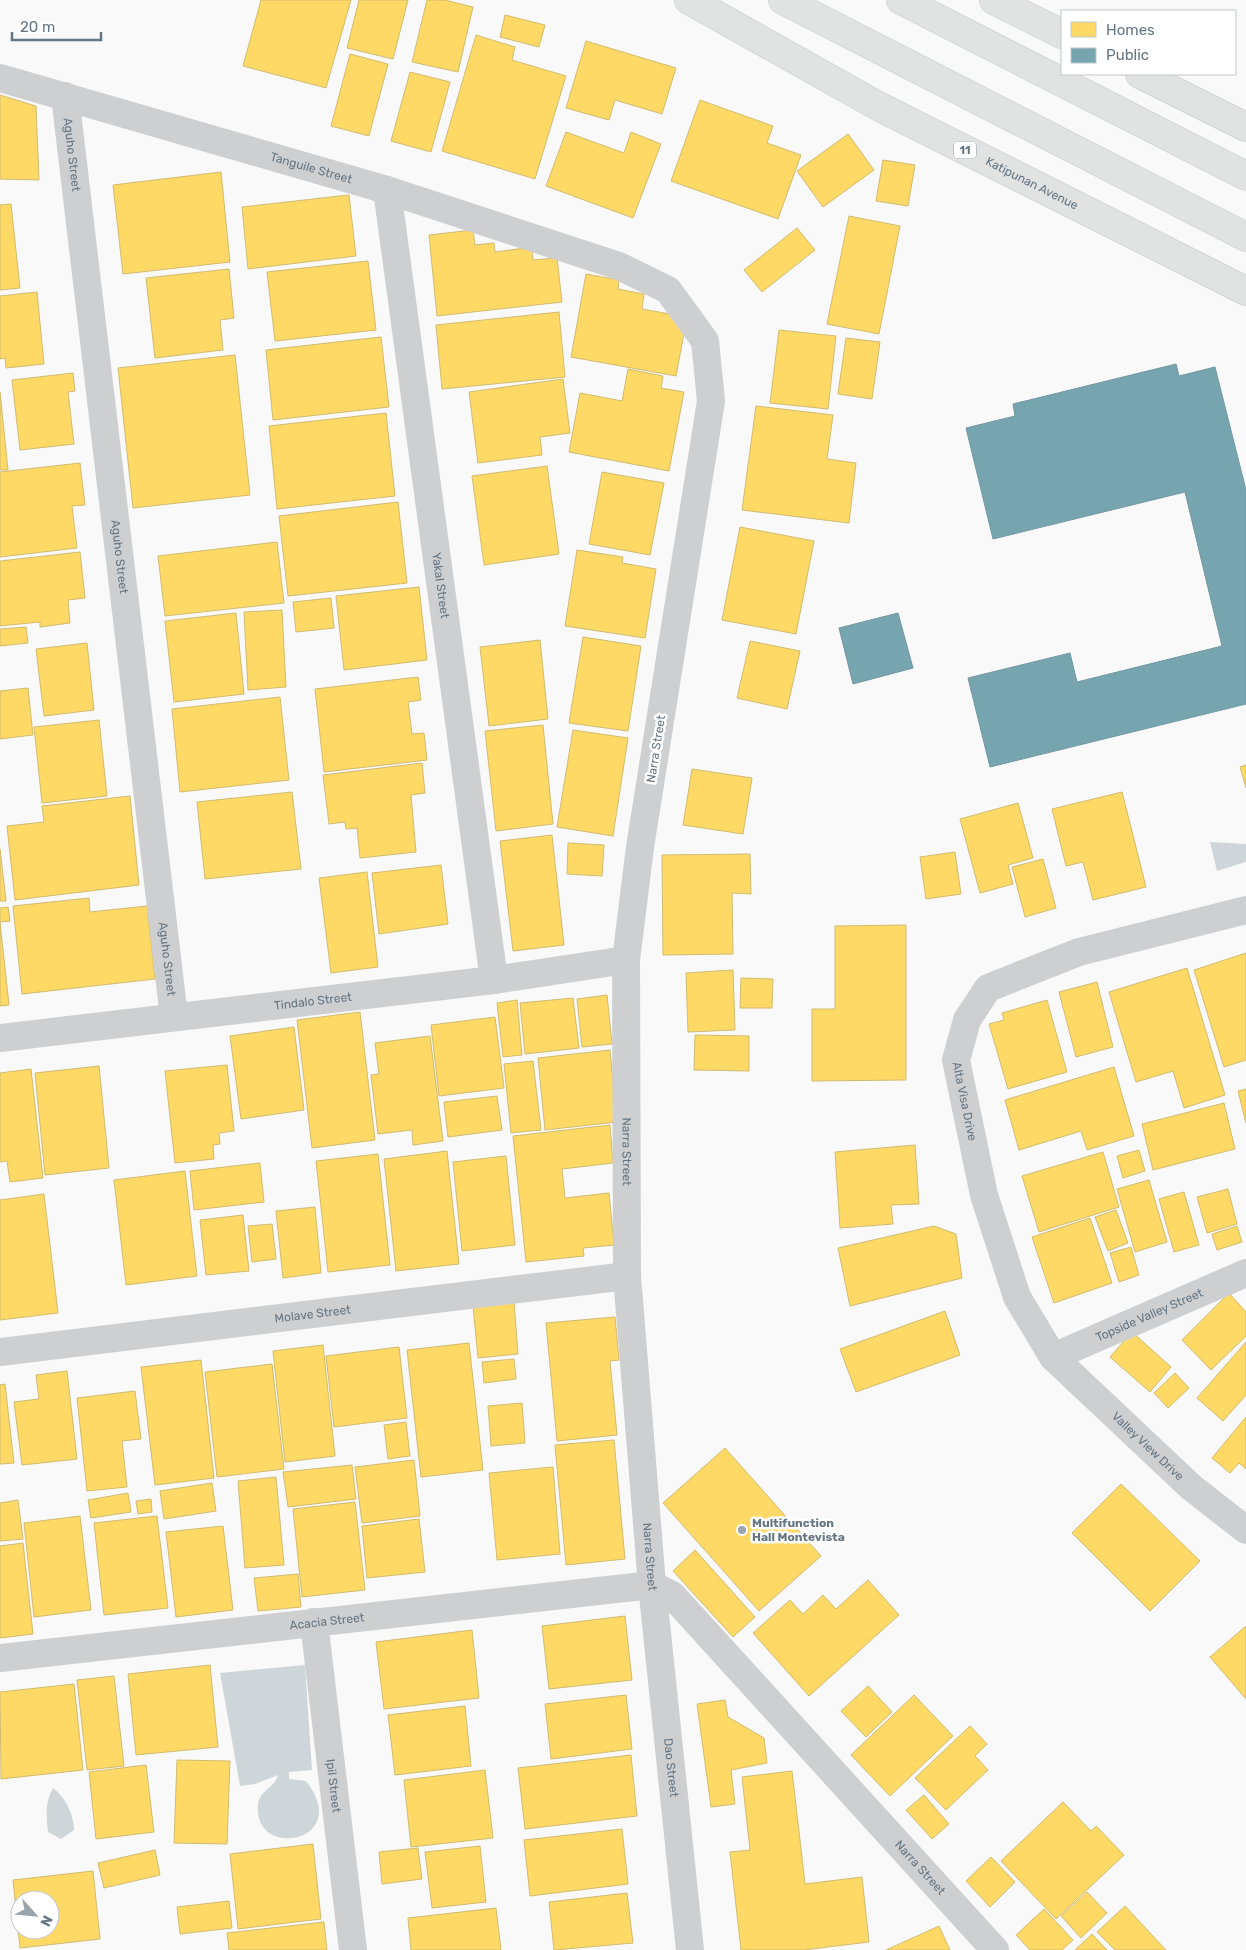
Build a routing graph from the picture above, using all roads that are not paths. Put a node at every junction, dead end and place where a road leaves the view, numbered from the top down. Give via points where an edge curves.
1 (689, 0) edge
2 (783, 0) edge
3 (902, 0) edge
4 (994, 0) edge
5 (1061, 34) edge
6 (1142, 75) edge
7 (0, 78) edge
8 (66, 96) junction
9 (1246, 127) edge
10 (1246, 176) edge
11 (387, 190) junction
12 (1246, 237) edge
13 (619, 266) joint
14 (1246, 291) edge
15 (1246, 910) edge
16 (626, 960) junction
17 (494, 980) junction
18 (174, 1018) junction
19 (0, 1038) edge
20 (1246, 1273) edge
21 (627, 1276) junction
22 (0, 1352) edge
23 (1053, 1357) junction
24 (1246, 1530) edge
25 (652, 1585) junction
26 (314, 1622) junction
27 (0, 1658) edge
28 (353, 1950) edge
29 (690, 1950) edge
30 (995, 1950) edge

1 - 14 main road, Katipunan Avenue / 11 via 880,107
2 - 12 main road
3 - 10 main road
4 - 5 main road
6 - 9 main road
7 - 8 street, Tanguile Street
8 - 11 street, Tanguile Street
8 - 18 street, Aguho Street
11 - 13 street, Tanguile Street
11 - 17 street, Yakal Street
13 - 16 street, Narra Street via 668,290 706,341 711,402 640,847
15 - 23 street, Alta Visa Drive via 1079,952 988,988 967,1020 956,1060 984,1195 1017,1296
16 - 17 street, Tindalo Street
16 - 21 street, Narra Street
17 - 18 street, Tindalo Street
18 - 19 street, Tindalo Street
20 - 23 street, Topside Valley Street
21 - 22 street, Molave Street
21 - 25 street, Narra Street
23 - 24 street, Valley View Drive via 1191,1487
25 - 26 street, Acacia Street
25 - 29 street, Dao Street
25 - 30 street, Narra Street via 672,1595
26 - 27 street, Acacia Street
26 - 28 street, Ipil Street

